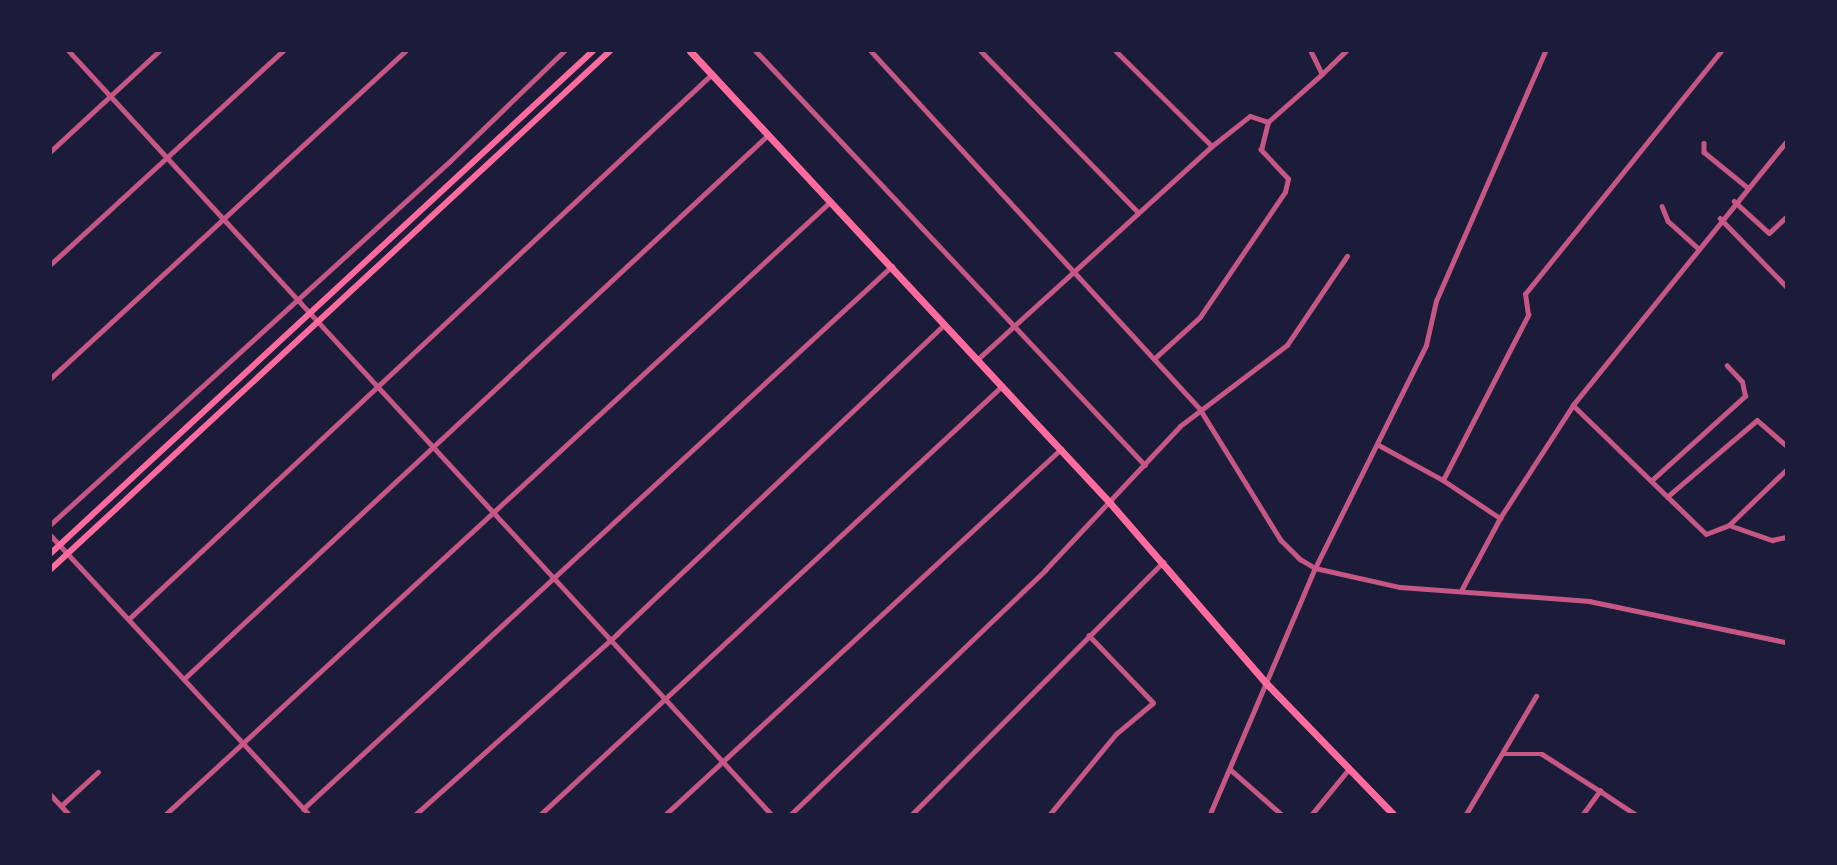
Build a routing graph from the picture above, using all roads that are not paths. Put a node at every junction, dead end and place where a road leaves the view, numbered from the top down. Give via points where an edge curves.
1 (69, 51) edge
2 (159, 51) edge
3 (283, 51) edge
4 (405, 51) edge
5 (564, 51) edge
6 (593, 51) edge
7 (610, 51) edge
8 (690, 51) edge
9 (756, 51) edge
10 (871, 51) edge
11 (981, 51) edge
12 (1116, 51) edge
13 (1311, 51) edge
14 (1346, 51) edge
15 (1545, 51) edge
16 (1723, 51) edge
17 (712, 74) junction
18 (1322, 74) junction
19 (111, 95) junction
20 (1268, 122) junction
21 (769, 134) junction
22 (1786, 142) edge
23 (1704, 143) dead end
24 (1212, 146) junction
25 (51, 152) edge
26 (168, 158) junction
27 (1747, 187) junction
28 (831, 201) junction
29 (1734, 201) junction
30 (1662, 206) dead end
31 (1137, 211) junction
32 (225, 217) junction
33 (1786, 217) edge
34 (1720, 218) junction
35 (1697, 247) junction
36 (1346, 256) dead end
37 (51, 264) edge
38 (892, 266) junction
39 (1073, 268) junction
40 (1786, 286) edge
41 (298, 298) junction
42 (309, 310) junction
43 (318, 319) junction
44 (945, 323) junction
45 (1014, 325) junction
46 (1155, 358) junction
47 (978, 359) junction
48 (1727, 366) dead end
49 (51, 379) edge
50 (1003, 385) junction
51 (378, 387) junction
52 (1573, 405) junction
53 (1200, 409) junction
54 (1377, 444) junction
55 (1786, 445) edge
56 (434, 447) junction
57 (1061, 449) junction
58 (1145, 465) junction
59 (1786, 470) edge
60 (1443, 480) junction
61 (1651, 481) junction
62 (1667, 497) junction
63 (1110, 503) junction
64 (495, 509) junction
65 (1500, 518) junction
66 (51, 524) edge
67 (1729, 525) junction
68 (51, 536) edge
69 (1786, 537) edge
70 (59, 545) junction
71 (51, 553) edge
72 (67, 554) junction
73 (1163, 562) junction
74 (1315, 568) junction
75 (51, 569) edge
76 (555, 580) junction
77 (1462, 589) junction
78 (130, 618) junction
79 (1089, 636) junction
80 (608, 639) junction
81 (1786, 642) edge
82 (185, 678) junction
83 (1266, 684) junction
84 (1536, 696) dead end
85 (666, 700) junction
86 (244, 743) junction
87 (1502, 754) junction
88 (724, 762) junction
89 (1349, 769) junction
90 (1231, 770) junction
91 (98, 772) dead end
92 (1600, 791) junction
93 (51, 795) edge
94 (61, 806) junction
95 (306, 812) edge
96 (69, 814) edge
97 (166, 814) edge
98 (416, 814) edge
99 (541, 814) edge
100 (666, 814) edge
101 (771, 814) edge
102 (791, 814) edge
103 (912, 814) edge
104 (1050, 814) edge
105 (1210, 814) edge
106 (1281, 814) edge
107 (1312, 814) edge
108 (1392, 814) edge
109 (1466, 814) edge
110 (1583, 814) edge
111 (1635, 814) edge

1 - 19 street
2 - 19 street
3 - 26 street
4 - 32 street
5 - 41 street
6 - 42 main road
7 - 43 main road
8 - 17 main road
9 - 45 street
10 - 39 street
11 - 31 street
12 - 24 street
13 - 18 street
14 - 18 street
15 - 54 street via 1436,301 1426,345
16 - 60 street via 1525,294 1528,316
17 - 21 main road
17 - 51 street
18 - 20 street
19 - 25 street
19 - 26 street
20 - 24 street via 1250,116
20 - 46 street via 1261,150 1288,179 1285,192 1200,317
21 - 28 main road
21 - 56 street
22 - 27 street
23 - 27 street via 1704,152
24 - 31 street
26 - 32 street
26 - 37 street
27 - 29 street
28 - 38 main road
28 - 64 street
29 - 33 street via 1769,233
29 - 34 street
30 - 35 street via 1668,221
31 - 39 street
32 - 41 street
32 - 49 street
34 - 35 street
34 - 40 street
35 - 52 street
36 - 53 street via 1287,345
38 - 44 main road
38 - 76 street
39 - 45 street
39 - 46 street
41 - 42 street
41 - 66 street
42 - 43 street
42 - 70 main road
43 - 51 street
43 - 72 main road
44 - 47 main road
44 - 80 street
45 - 47 street
45 - 58 street
46 - 53 street
47 - 50 main road
48 - 61 street via 1742,382 1745,396
50 - 57 main road
50 - 85 street
51 - 56 street
51 - 78 street
52 - 61 street
52 - 65 street
53 - 58 street
53 - 74 street via 1281,540
54 - 60 street
54 - 74 street
55 - 62 street via 1757,420
56 - 64 street
56 - 82 street
57 - 63 main road
57 - 88 street
58 - 63 street
59 - 67 street
60 - 65 street
61 - 62 street
62 - 67 street via 1706,534
63 - 73 main road
63 - 102 street
64 - 76 street
64 - 86 street
65 - 77 street
67 - 69 street via 1772,540
68 - 70 street
70 - 71 main road
70 - 72 street
72 - 75 main road
72 - 78 street
73 - 79 street
73 - 83 main road
74 - 77 street via 1399,587
74 - 83 street
76 - 80 street
76 - 95 street
77 - 81 street via 1641,608
78 - 82 street
79 - 103 street
79 - 104 street via 1153,703 1116,734
80 - 85 street
80 - 98 street
82 - 86 street
83 - 89 main road
83 - 90 street
84 - 87 street
85 - 88 street
85 - 99 street
86 - 95 street
86 - 97 street
87 - 92 street via 1542,754
87 - 109 street
88 - 100 street
88 - 101 street
89 - 107 street
89 - 108 main road
90 - 105 street
90 - 106 street
91 - 94 street
92 - 110 street
92 - 111 street
93 - 94 street
94 - 96 street

